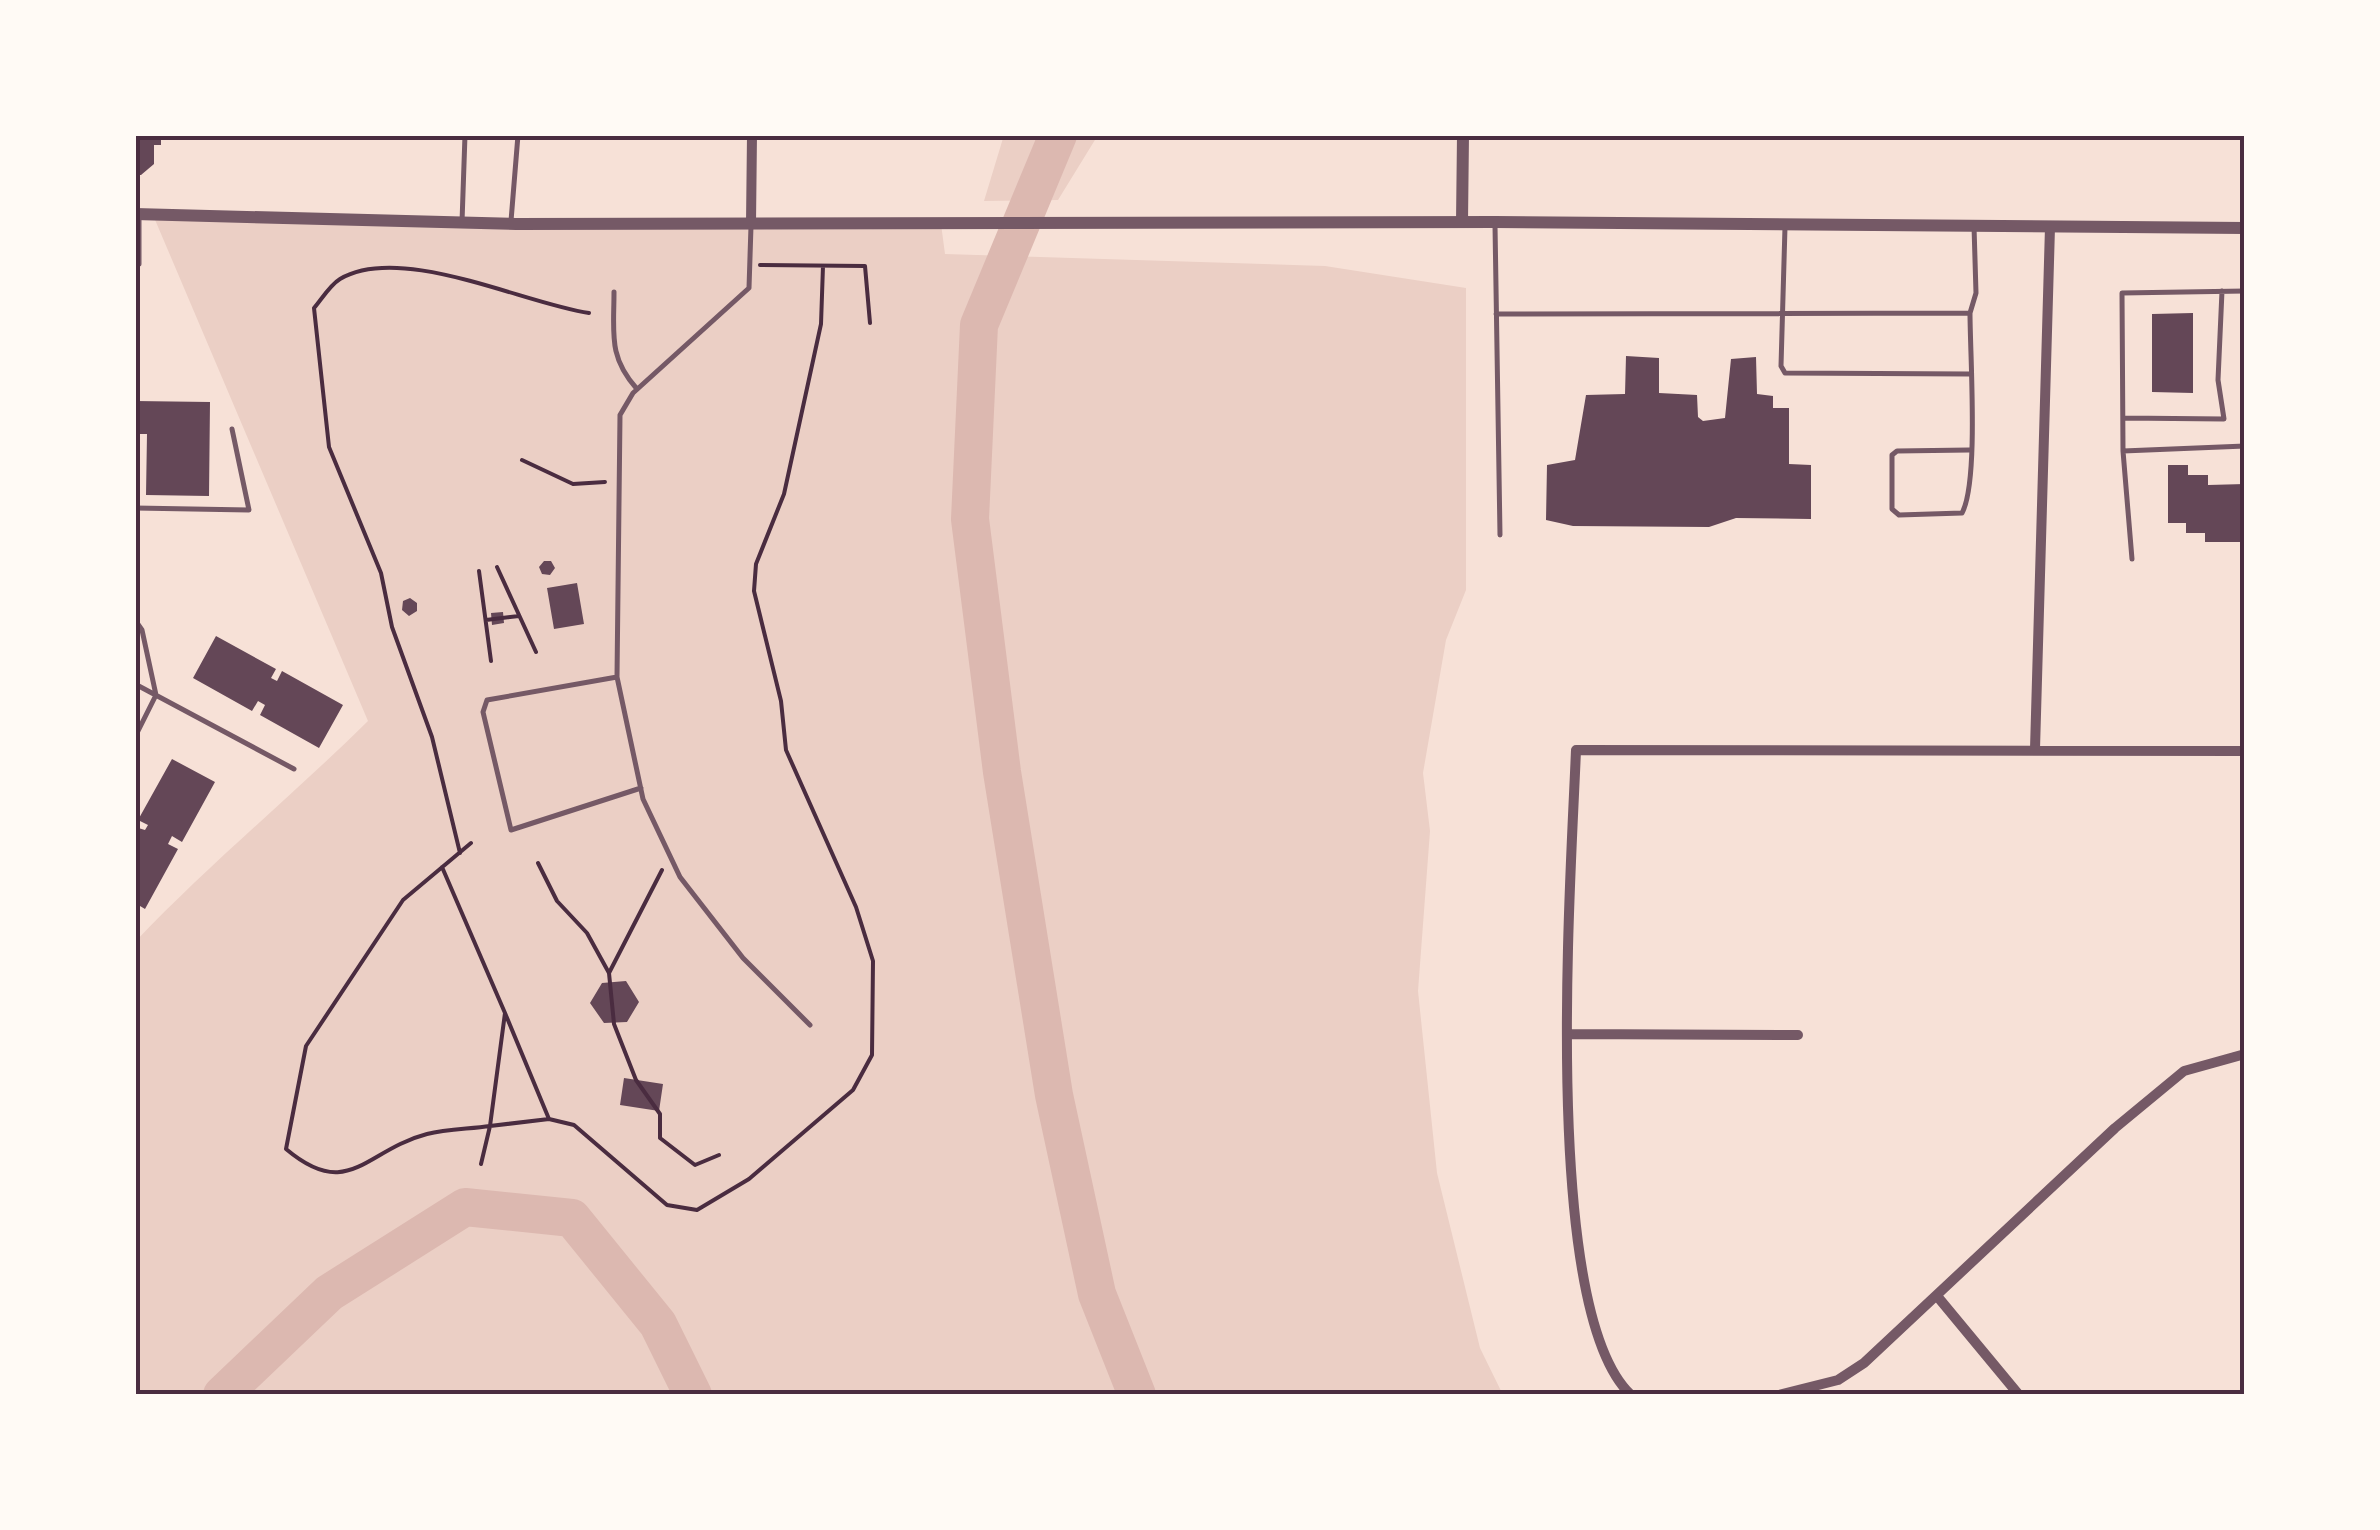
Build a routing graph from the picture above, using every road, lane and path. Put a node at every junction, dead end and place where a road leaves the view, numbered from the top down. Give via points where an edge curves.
1 (465, 135) edge
2 (518, 135) edge
3 (752, 135) edge
4 (1463, 135) edge
5 (137, 214) edge
6 (1462, 222) junction
7 (1495, 222) junction
8 (462, 223) junction
9 (752, 223) junction
10 (511, 224) junction
11 (1785, 224) junction
12 (1974, 226) junction
13 (2050, 227) junction
14 (2245, 228) edge
15 (135, 264) edge
16 (750, 264) junction
17 (822, 266) junction
18 (2222, 291) junction
19 (2245, 291) edge
20 (614, 292) dead end
21 (1970, 313) junction
22 (589, 314) dead end
23 (1496, 314) junction
24 (1781, 314) junction
25 (870, 323) dead end
26 (1970, 374) junction
27 (637, 389) junction
28 (2122, 418) junction
29 (232, 429) dead end
30 (2245, 446) edge
31 (1969, 450) junction
32 (2123, 451) junction
33 (522, 460) dead end
34 (620, 482) junction
35 (135, 508) edge
36 (1500, 536) dead end
37 (2132, 559) dead end
38 (497, 567) dead end
39 (480, 571) dead end
40 (519, 616) junction
41 (135, 620) edge
42 (486, 620) junction
43 (536, 652) dead end
44 (491, 661) dead end
45 (617, 677) junction
46 (135, 684) edge
47 (156, 695) junction
48 (135, 738) edge
49 (2035, 749) junction
50 (2245, 751) edge
51 (294, 769) dead end
52 (641, 788) junction
53 (471, 843) dead end
54 (460, 853) junction
55 (670, 855) junction
56 (538, 863) dead end
57 (442, 867) junction
58 (609, 973) junction
59 (504, 1013) junction
60 (810, 1024) dead end
61 (1566, 1034) junction
62 (1798, 1036) dead end
63 (2245, 1054) edge
64 (549, 1119) junction
65 (490, 1126) junction
66 (718, 1155) dead end
67 (480, 1164) dead end
68 (1937, 1296) junction
69 (1631, 1395) edge
70 (1779, 1395) edge
71 (2019, 1395) edge

1 - 8 lane
2 - 10 lane
3 - 9 street
4 - 6 street
5 - 8 street
5 - 15 lane
6 - 7 street
6 - 9 street
7 - 11 street
7 - 23 lane
8 - 10 street
9 - 10 street
9 - 16 lane
11 - 12 street
11 - 24 lane
12 - 13 street
12 - 21 lane via 1976,293
13 - 14 street
13 - 49 street
16 - 17 path
16 - 27 lane via 749,288
17 - 25 path via 865,266
17 - 64 path via 821,324 784,494 756,564 754,591 786,750 873,961 872,1056 853,1090 749,1179 697,1210 666,1205 574,1125
18 - 19 lane
18 - 28 lane via 2122,292
18 - 28 lane via 2218,380 2224,419
20 - 27 lane via 614,354
21 - 24 lane
21 - 26 lane
22 - 54 path via 548,307 490,284 378,270 340,280 314,308 328,447 381,573
23 - 24 lane
23 - 36 lane
24 - 26 lane via 1785,373
26 - 31 lane
27 - 34 lane via 620,415
28 - 32 lane
29 - 35 lane via 249,510
30 - 32 lane
31 - 31 lane via 1962,514 1898,515 1892,509 1892,454
32 - 37 lane
33 - 34 path via 573,484
34 - 45 lane
38 - 40 path
39 - 42 path
40 - 42 path
40 - 43 path
41 - 47 lane
42 - 44 path
45 - 52 lane
45 - 52 lane via 487,700 483,712 511,830
46 - 47 lane
47 - 48 lane
47 - 51 lane
49 - 50 street
49 - 61 street via 1576,750
52 - 55 lane
53 - 54 path
54 - 57 path
55 - 58 path
55 - 60 lane via 742,958
56 - 58 path
57 - 59 path
57 - 65 path via 377,932 306,1046 286,1149 313,1172 344,1172 426,1134
58 - 66 path via 614,1024 636,1080 660,1114 660,1138 695,1165
59 - 64 path
59 - 65 path
61 - 62 street
61 - 69 street via 1568,1140 1590,1307 1603,1355
63 - 68 street via 2184,1071
64 - 65 path
65 - 67 path
68 - 70 street via 1838,1380
68 - 71 street

